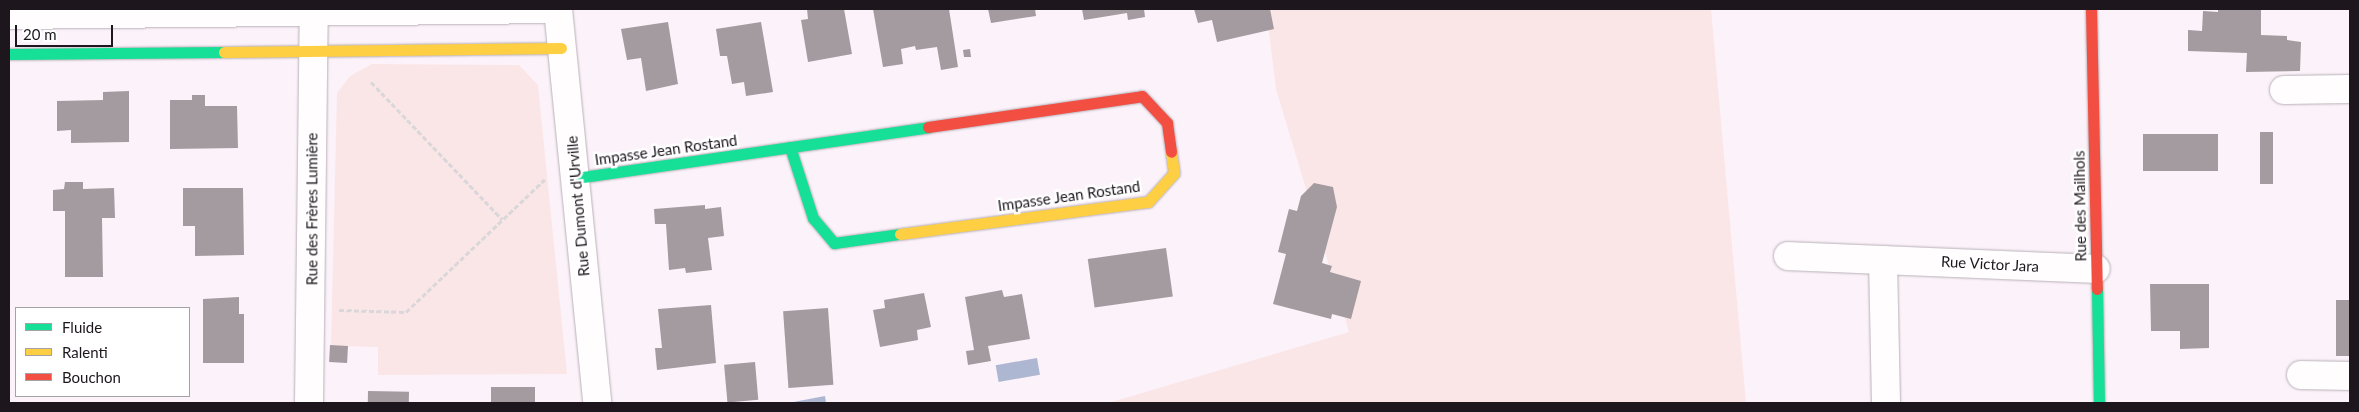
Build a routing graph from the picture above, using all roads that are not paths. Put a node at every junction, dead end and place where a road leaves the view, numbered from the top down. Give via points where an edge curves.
1 (558, 9) edge
2 (2091, 9) edge
3 (314, 12) edge
4 (9, 16) edge
5 (561, 48) junction
6 (313, 50) junction
7 (9, 54) edge
8 (2350, 89) edge
9 (2284, 90) dead end
10 (790, 147) junction
11 (575, 165) junction
12 (1788, 256) dead end
13 (1884, 260) junction
14 (2096, 269) junction
15 (2301, 375) dead end
16 (2350, 376) edge
17 (308, 403) edge
18 (597, 403) edge
19 (1886, 403) edge
20 (2098, 403) edge

1 - 3 street
1 - 5 street, Rue Dumont d'Urville
2 - 14 street, Rue des Mailhols
3 - 4 street
3 - 6 street, Rue des Frères Lumière
5 - 6 street
5 - 11 street, Rue Dumont d'Urville
6 - 7 street
6 - 17 street, Rue des Frères Lumière
8 - 9 street
10 - 10 street, Impasse Jean Rostand via 812,218 834,243 1148,202 1174,173 1167,123 1142,96
10 - 11 street, Impasse Jean Rostand
11 - 18 street, Rue Dumont d'Urville
12 - 13 street, Rue Victor Jara
13 - 14 street, Rue Victor Jara
13 - 19 street
14 - 20 street, Rue des Mailhols
15 - 16 street

